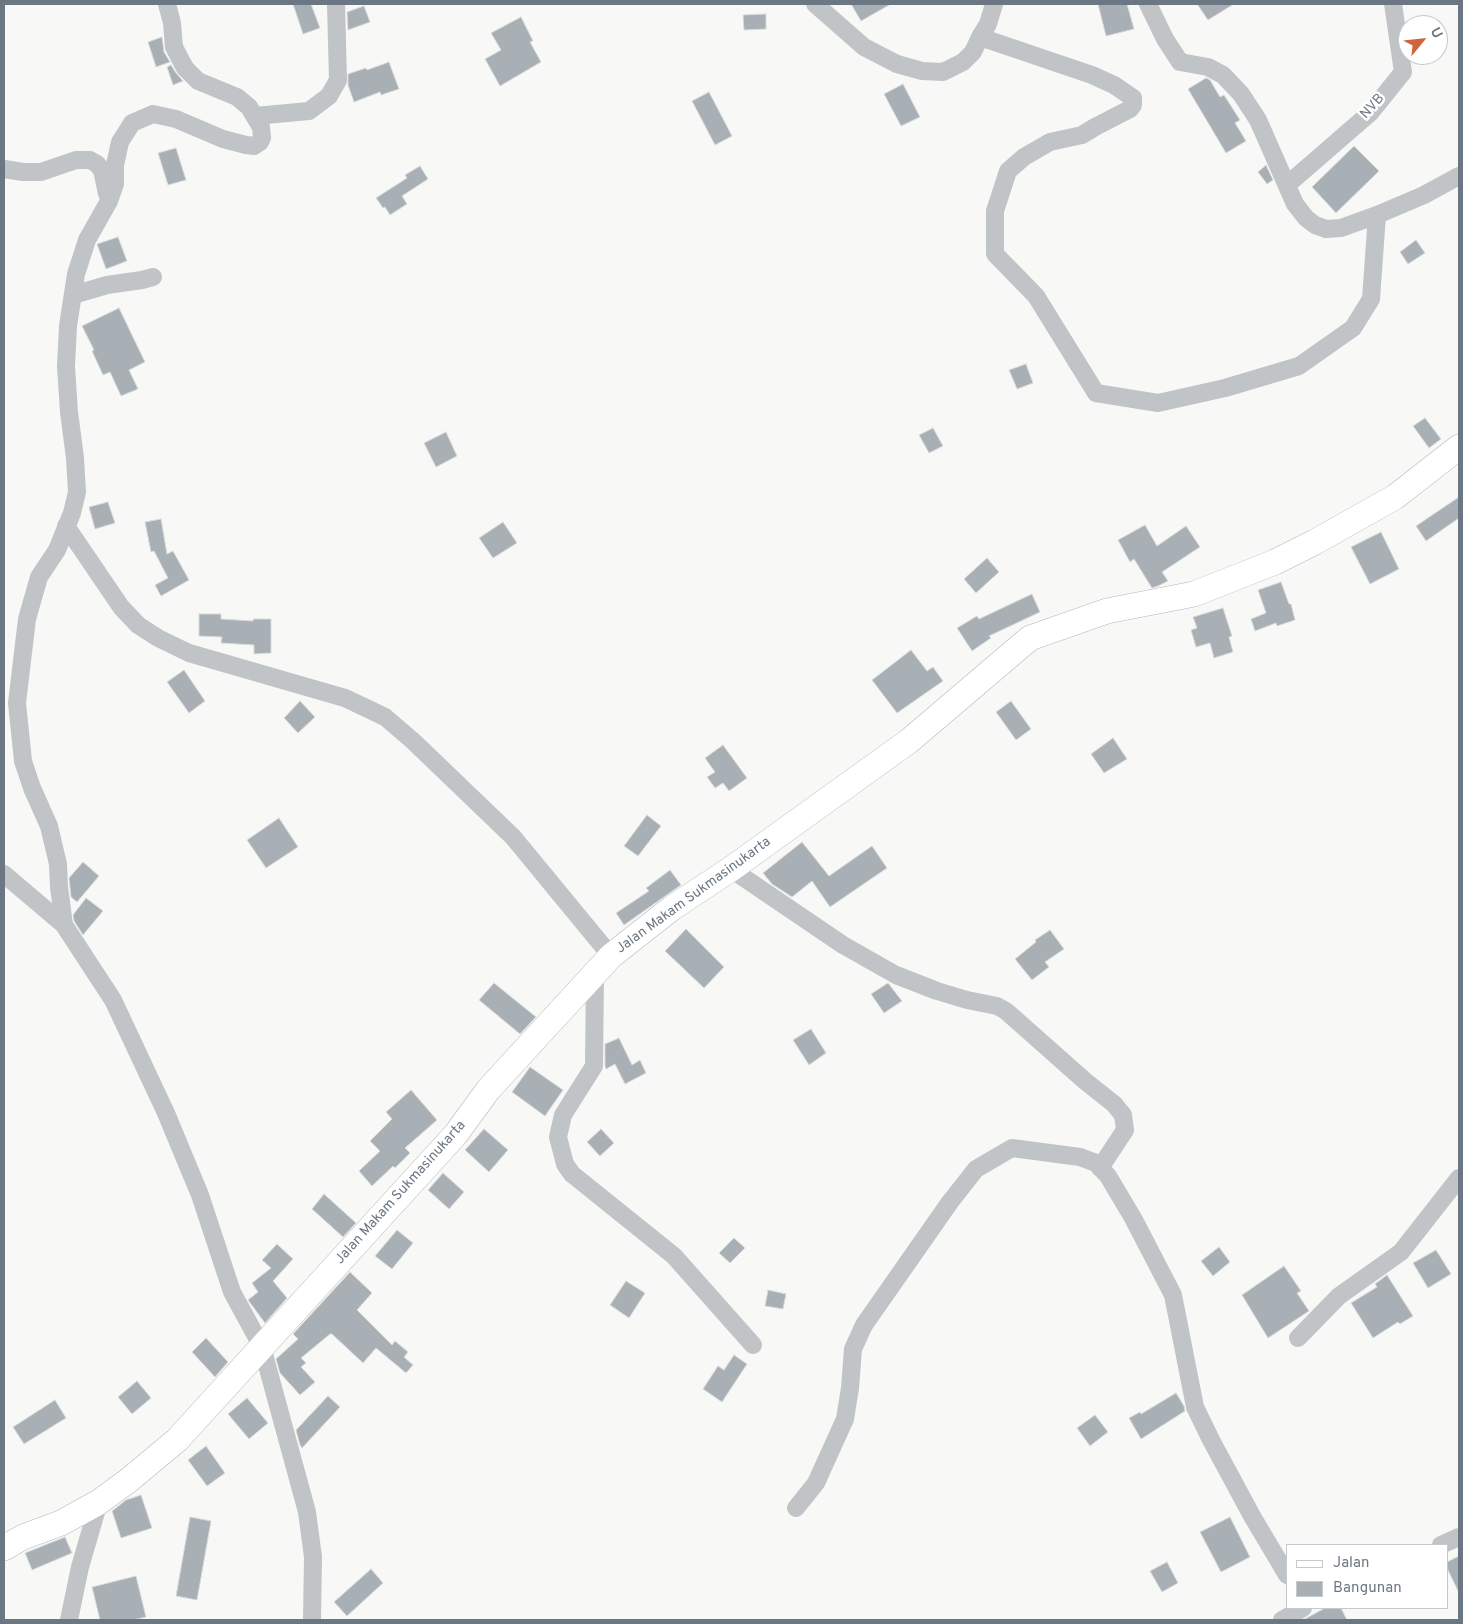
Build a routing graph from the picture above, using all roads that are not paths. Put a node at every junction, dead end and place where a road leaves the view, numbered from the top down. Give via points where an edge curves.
1 (167, 4) edge
2 (336, 4) edge
3 (815, 4) edge
4 (994, 4) edge
5 (1148, 4) edge
6 (1393, 4) edge
7 (980, 37) junction
8 (255, 116) junction
9 (4, 168) edge
10 (1459, 176) edge
11 (1287, 185) junction
12 (109, 201) junction
13 (1377, 215) junction
14 (153, 277) dead end
15 (73, 295) junction
16 (1459, 447) edge
17 (66, 526) junction
18 (731, 869) junction
19 (4, 874) edge
20 (64, 926) junction
21 (603, 966) junction
22 (1100, 1168) junction
23 (1459, 1178) edge
24 (1298, 1338) dead end
25 (753, 1345) dead end
26 (262, 1347) junction
27 (99, 1502) junction
28 (796, 1508) dead end
29 (1459, 1537) edge
30 (1443, 1544) edge
31 (4, 1548) edge
32 (1286, 1573) edge
33 (1301, 1609) edge
34 (69, 1620) edge
35 (312, 1620) edge
36 (1282, 1620) edge

1 - 8 street via 174,47 184,68 198,81 237,97
2 - 8 street via 338,80 330,96 309,111
3 - 7 street via 864,47 897,64 922,71 943,72 964,62
4 - 7 street
5 - 11 street via 1180,62 1208,67 1223,75 1241,94 1258,120
6 - 11 street, NVB via 1403,72 1370,114
7 - 13 street via 1092,75 1133,98 1130,109 1082,136 1050,142 1024,157 1008,171 996,211 995,254 1036,296 1096,394 1158,403 1299,366 1353,328 1371,299
8 - 12 street via 262,138 254,146 222,139 176,118 154,114 132,123 120,142 114,165 115,184
9 - 12 street via 41,172 76,160 90,160 102,170
10 - 13 street
11 - 13 street via 1306,218 1326,229 1341,228
12 - 15 street via 87,240
14 - 15 street via 107,284
15 - 17 street via 66,366 77,492
16 - 18 street, Jalan Makam Sukmasinukarta via 1395,497 1275,562 1194,594 1107,612 1030,638 909,741
17 - 20 street via 57,550 39,577 27,618 17,703 23,761 49,826 58,864
17 - 21 street via 121,607 138,625 158,638 189,653 345,698 385,717 512,838
18 - 21 street, Jalan Makam Sukmasinukarta via 672,908
18 - 22 street via 843,945 896,975 1006,1011 1123,1115 1124,1130
19 - 20 street
20 - 26 street via 117,1009 166,1113 200,1195 232,1292
21 - 25 street via 594,1066 563,1115 558,1137 565,1164 572,1174 674,1256
21 - 26 street, Jalan Makam Sukmasinukarta via 488,1090 456,1134
22 - 28 street via 1080,1157 1012,1148 976,1169 864,1325 853,1349 845,1419 816,1483
22 - 32 street via 1133,1218 1173,1295 1195,1407
23 - 24 street via 1402,1252 1339,1296
26 - 27 street, Jalan Makam Sukmasinukarta via 177,1440
26 - 35 street via 307,1512 313,1556
27 - 31 street, Jalan Makam Sukmasinukarta
27 - 34 street
29 - 30 street
33 - 36 street

